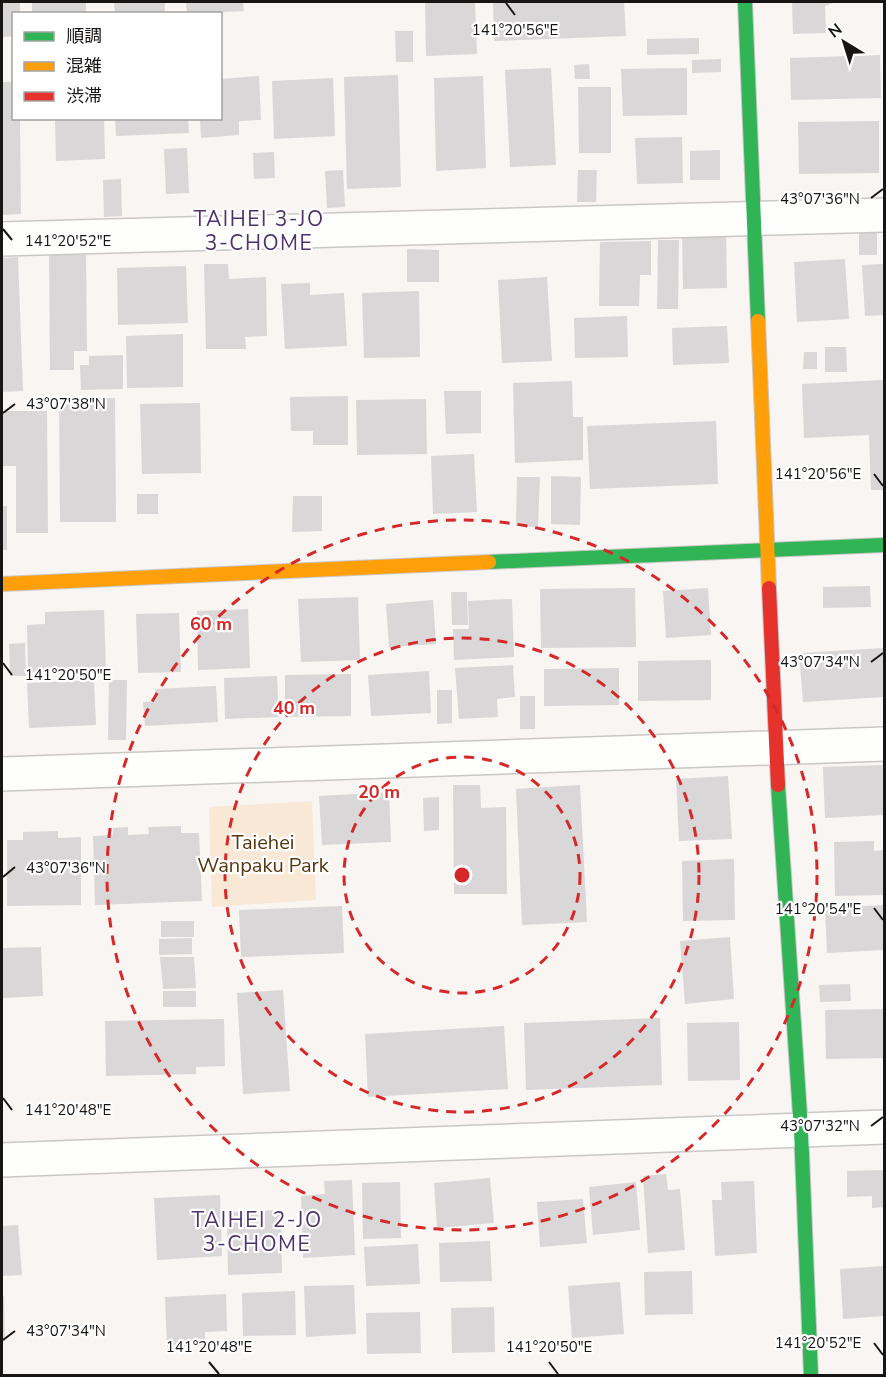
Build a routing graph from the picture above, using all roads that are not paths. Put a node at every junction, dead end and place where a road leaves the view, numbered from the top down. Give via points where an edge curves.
1 (745, 2) edge
2 (885, 215) edge
3 (754, 219) junction
4 (2, 239) edge
5 (885, 545) edge
6 (768, 549) junction
7 (2, 584) edge
8 (885, 744) edge
9 (776, 748) junction
10 (2, 774) edge
11 (885, 1127) edge
12 (801, 1130) junction
13 (2, 1160) edge
14 (811, 1376) edge

1 - 3 street
2 - 3 street
3 - 4 street
3 - 6 street
5 - 6 street
6 - 7 street
6 - 9 street
8 - 9 street
9 - 10 street
9 - 12 street
11 - 12 street
12 - 13 street
12 - 14 street

